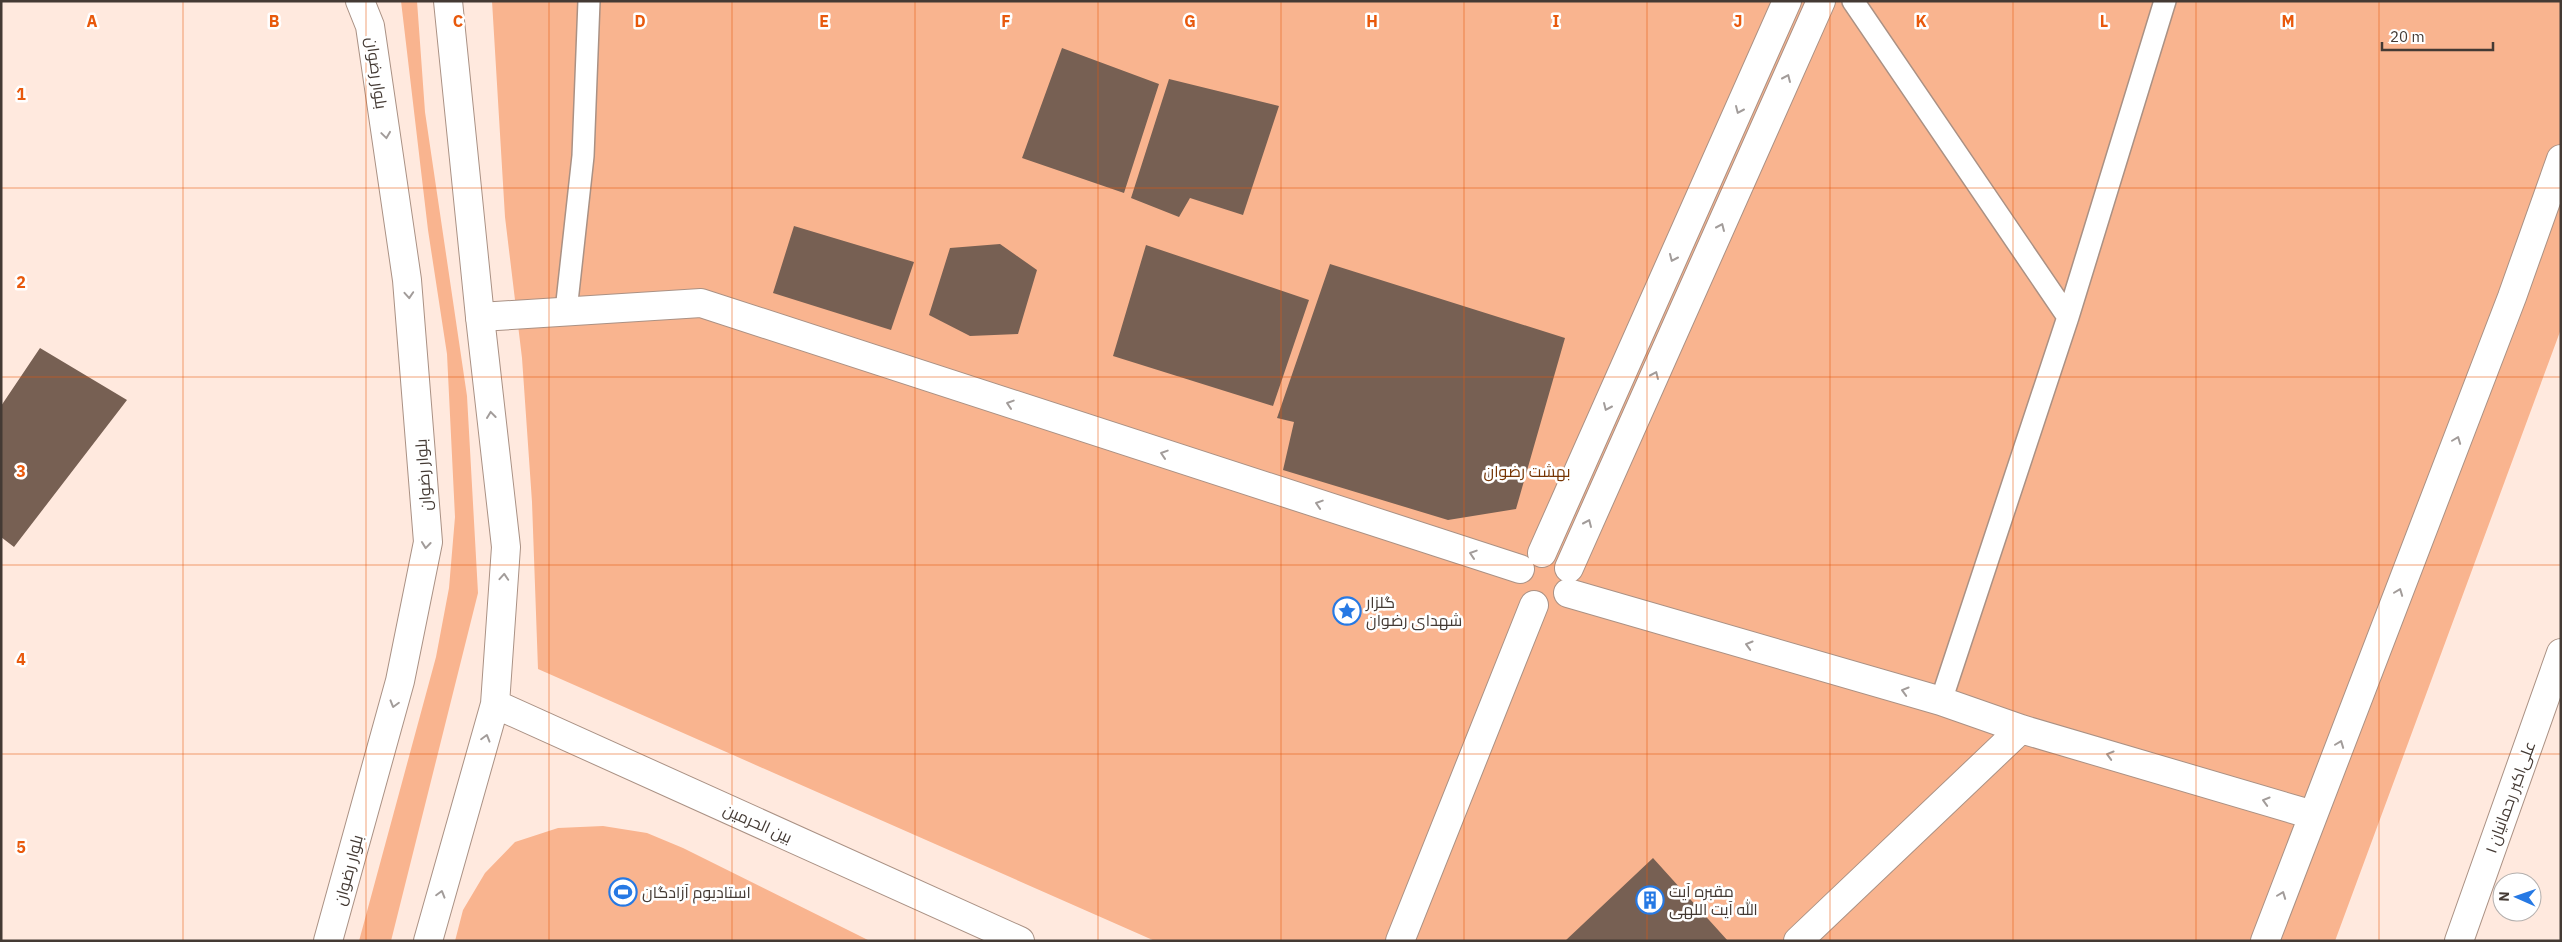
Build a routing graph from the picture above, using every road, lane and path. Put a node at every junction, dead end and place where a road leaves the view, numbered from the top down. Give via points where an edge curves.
1 (360, 1) edge
2 (448, 1) edge
3 (589, 1) edge
4 (1787, 1) edge
5 (1821, 1) edge
6 (1853, 1) edge
7 (2165, 1) edge
8 (2561, 159) edge
9 (566, 311) junction
10 (480, 316) junction
11 (2068, 317) junction
12 (1542, 553) junction
13 (1520, 570) junction
14 (1568, 580) junction
15 (1534, 606) junction
16 (2561, 654) edge
17 (1941, 701) junction
18 (495, 704) junction
19 (2021, 729) junction
20 (2313, 815) junction
21 (328, 941) edge
22 (428, 941) edge
23 (1020, 941) edge
24 (1400, 941) edge
25 (1798, 941) edge
26 (2265, 941) edge
27 (2459, 941) edge

1 -> 21 street, بلوار رضوان via 370,26 407,280 428,542 400,681
2 - 10 street
3 - 9 lane via 583,156
4 -> 12 street
14 -> 5 street
6 - 11 lane
7 - 11 lane
20 -> 8 street via 2512,298
9 - 10 street
13 -> 9 street via 700,304
18 -> 10 street via 506,547
11 - 17 lane
12 - 13 street via 1531,557
12 - 14 street via 1556,556
13 - 15 street via 1518,588
14 - 15 street via 1556,605 1547,608
17 -> 14 street
15 - 24 street
16 - 27 street, علی‌اکبر رحمانیان ۱
17 - 19 street
22 -> 18 street
18 - 23 street, بین الحرمین
20 -> 19 street
19 - 25 street
26 -> 20 street

